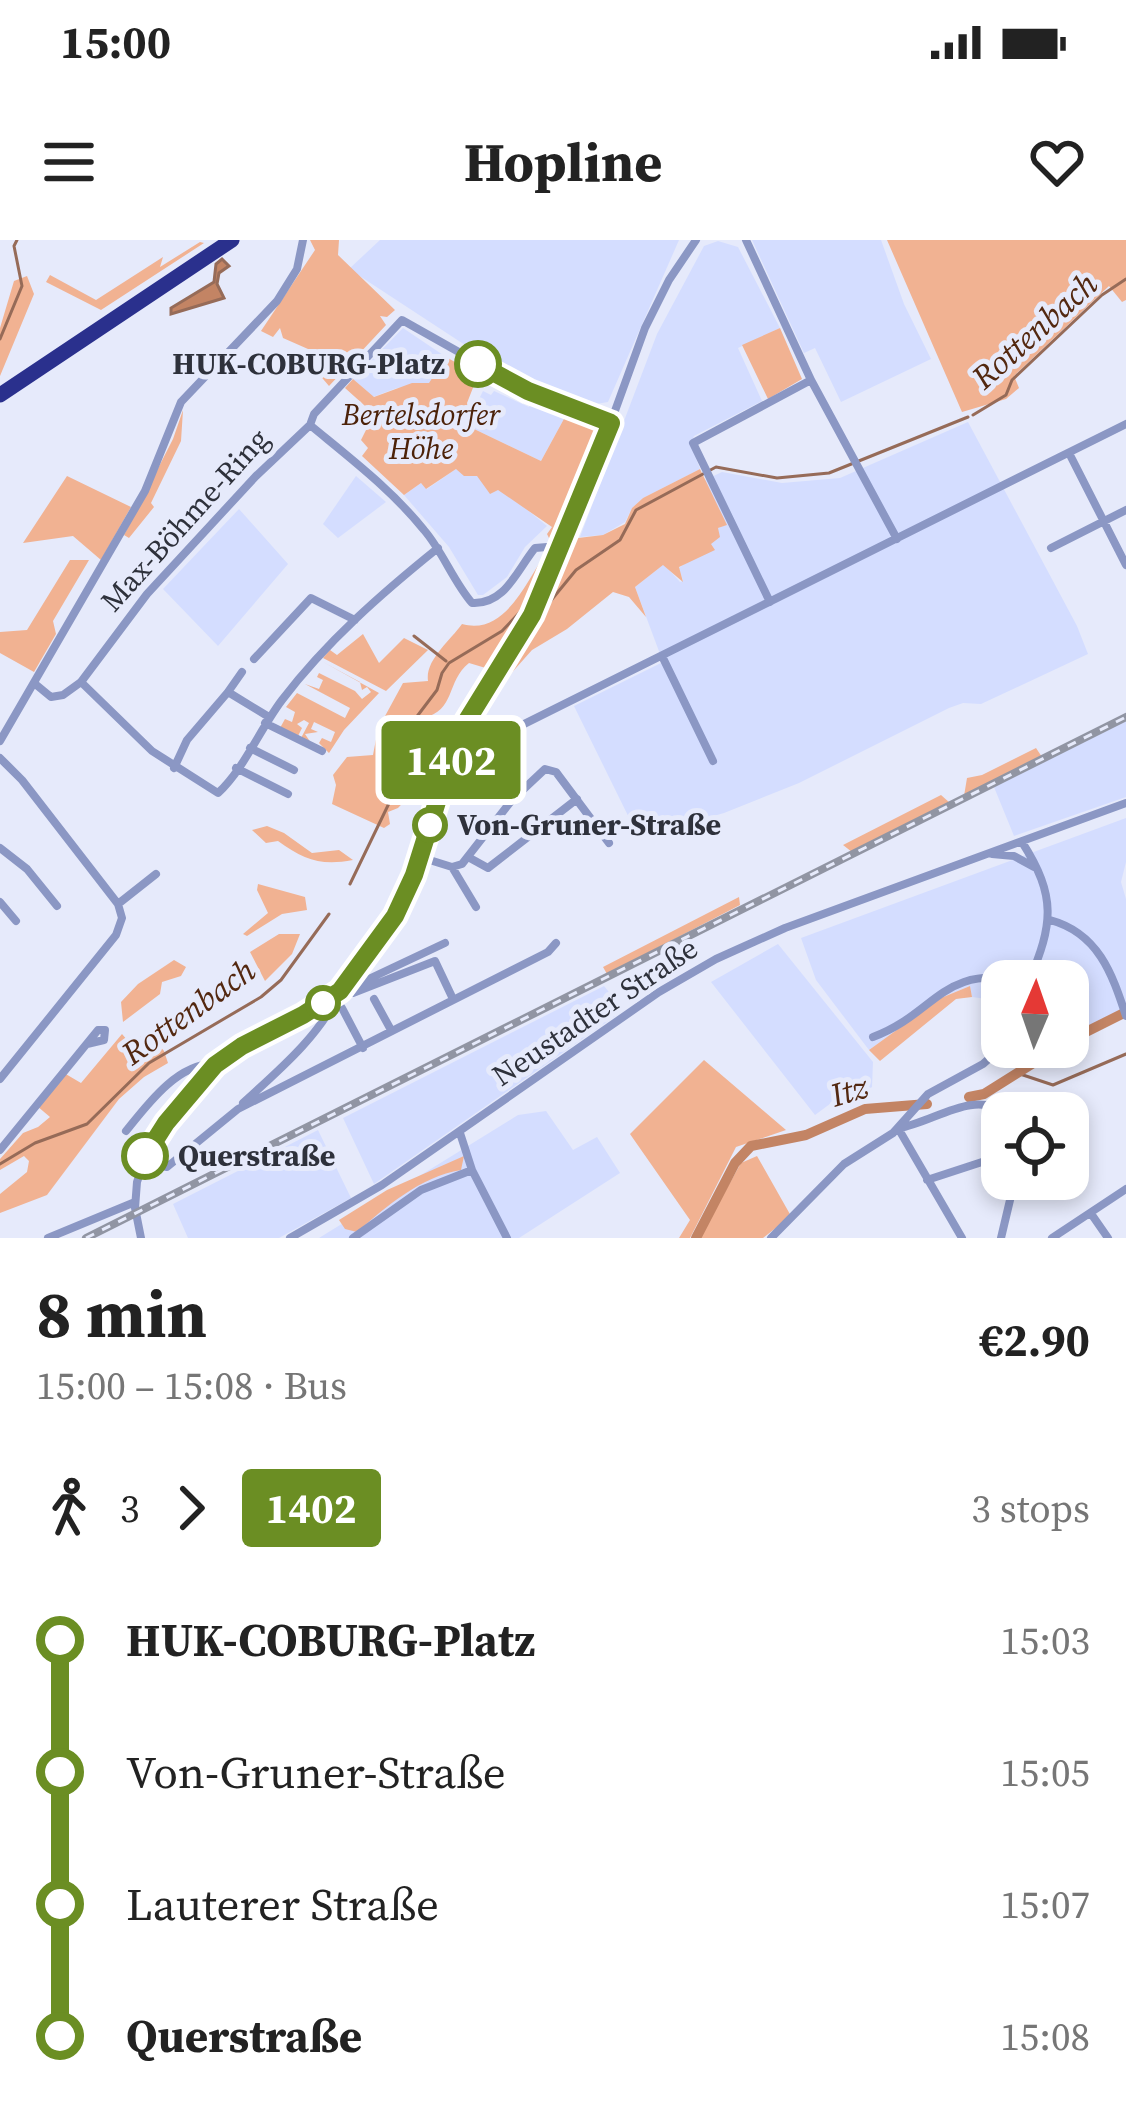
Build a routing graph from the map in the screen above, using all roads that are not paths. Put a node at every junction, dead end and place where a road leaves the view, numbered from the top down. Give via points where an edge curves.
1 (217, 240) edge
2 (232, 240) edge
3 (303, 240) edge
4 (696, 240) edge
5 (746, 240) edge
6 (812, 380) junction
7 (4, 387) edge
8 (611, 423) junction
9 (310, 424) junction
10 (1126, 424) edge
11 (1070, 453) junction
12 (1126, 510) edge
13 (1104, 521) junction
14 (894, 540) junction
15 (438, 548) junction
16 (1051, 548) dead end
17 (560, 553) junction
18 (1126, 565) edge
19 (770, 602) junction
20 (355, 620) junction
21 (662, 656) junction
22 (254, 659) dead end
23 (242, 671) dead end
24 (81, 682) junction
25 (34, 683) junction
26 (228, 692) junction
27 (267, 720) junction
28 (0, 741) edge
29 (455, 746) junction
30 (250, 748) junction
31 (322, 751) dead end
32 (0, 758) edge
33 (713, 761) dead end
34 (174, 768) junction
35 (236, 769) junction
36 (294, 770) dead end
37 (288, 794) dead end
38 (577, 799) junction
39 (1126, 803) edge
40 (609, 842) dead end
41 (1022, 842) junction
42 (0, 848) edge
43 (987, 854) junction
44 (420, 857) junction
45 (468, 857) junction
46 (452, 867) junction
47 (1035, 868) junction
48 (156, 874) dead end
49 (0, 902) edge
50 (118, 904) junction
51 (57, 906) dead end
52 (476, 907) dead end
53 (1050, 920) junction
54 (16, 921) dead end
55 (446, 943) dead end
56 (556, 944) dead end
57 (1035, 960) edge
58 (981, 978) edge
59 (343, 988) junction
60 (453, 999) junction
61 (374, 1000) dead end
62 (342, 1008) dead end
63 (1126, 1016) edge
64 (391, 1030) junction
65 (873, 1037) dead end
66 (87, 1044) dead end
67 (363, 1048) junction
68 (215, 1065) junction
69 (981, 1065) edge
70 (0, 1078) edge
71 (981, 1105) edge
72 (238, 1109) junction
73 (898, 1128) junction
74 (126, 1131) dead end
75 (460, 1133) junction
76 (0, 1150) edge
77 (142, 1162) junction
78 (981, 1162) edge
79 (472, 1170) junction
80 (927, 1180) junction
81 (1126, 1189) edge
82 (1010, 1200) edge
83 (135, 1202) junction
84 (1091, 1214) junction
85 (48, 1238) edge
86 (141, 1238) edge
87 (290, 1238) edge
88 (352, 1238) edge
89 (507, 1238) edge
90 (771, 1238) edge
91 (962, 1238) edge
92 (1001, 1238) edge
93 (1052, 1238) edge
94 (1108, 1238) edge

1 - 7 highway
2 - 7 highway
3 - 25 street via 277,301 181,402 145,491
4 - 8 street via 653,310
5 - 6 street
6 - 14 street
6 - 19 street via 695,439
8 - 9 street via 515,384 406,320
8 - 17 street
9 - 15 street, Max-Böhme-Ring via 394,497
9 - 24 street, Max-Böhme-Ring via 158,582
10 - 11 street
11 - 13 street
11 - 14 street
12 - 13 street
13 - 16 street
13 - 18 street
14 - 19 street
15 - 17 street, Max-Böhme-Ring via 479,605 505,590 535,548
15 - 20 street
17 - 29 street
19 - 21 street
20 - 22 street via 310,598
20 - 27 street
21 - 29 street via 479,746
21 - 33 street
23 - 26 street
24 - 25 street via 50,697
24 - 34 street
25 - 28 street
26 - 27 street
26 - 34 street
27 - 30 street
27 - 31 street
29 - 44 street
30 - 35 street
30 - 36 street
32 - 50 street
34 - 35 street via 218,793
35 - 37 street
38 - 40 street
38 - 45 street via 488,868
38 - 45 street via 545,769
39 - 41 street, Neustadter Straße
41 - 43 street, Neustadter Straße
41 - 47 street
42 - 51 street
43 - 47 street
43 - 75 street, Neustadter Straße via 716,958
44 - 46 street
44 - 59 street via 395,916
45 - 46 street
46 - 52 street
47 - 53 street
48 - 50 street
49 - 54 street
50 - 70 street via 116,935
53 - 57 street
53 - 63 street via 1097,950
55 - 59 street
56 - 60 street
58 - 65 street via 953,985
59 - 60 street via 353,993 435,962
59 - 68 street
59 - 72 street via 288,1061
60 - 64 street
61 - 64 street
62 - 67 street
64 - 67 street
66 - 76 street
67 - 72 street
68 - 74 street via 164,1088
68 - 77 street
69 - 73 street via 928,1094
71 - 73 street
72 - 77 street via 166,1167
73 - 80 street
73 - 90 street via 844,1164
75 - 79 street
75 - 87 street, Neustadter Straße
77 - 83 street
78 - 80 street
79 - 88 street via 421,1190
79 - 89 street
80 - 91 street
81 - 84 street
82 - 92 street
83 - 85 street
83 - 86 street
84 - 93 street
84 - 94 street

